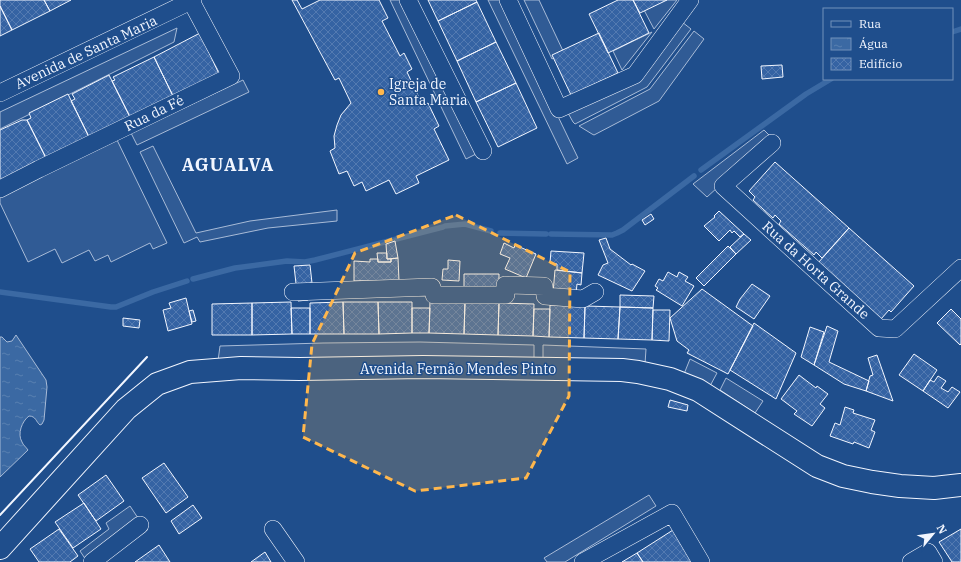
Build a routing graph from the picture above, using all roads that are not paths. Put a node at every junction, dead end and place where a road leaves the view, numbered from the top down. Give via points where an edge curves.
1 (192, 0) edge
2 (408, 0) edge
3 (508, 0) edge
4 (690, 0) edge
5 (163, 7) edge
6 (0, 93) edge
7 (772, 143) dead end
8 (483, 151) dead end
9 (0, 189) edge
10 (961, 268) edge
11 (293, 292) dead end
12 (596, 292) dead end
13 (961, 485) edge
14 (140, 525) dead end
15 (273, 529) dead end
16 (0, 548) edge
17 (93, 562) edge
18 (296, 562) edge
19 (583, 562) edge
20 (701, 562) edge
21 (911, 562) edge
22 (934, 562) edge

1 - 5 street, Avenida de Santa Maria
1 - 9 street, Rua da Fé via 231,76
2 - 8 street
3 - 4 street via 559,109 635,75
5 - 6 street, Avenida de Santa Maria
7 - 10 street, Rua da Horta Grande via 723,186 880,328 895,328
11 - 12 street via 432,288 434,295 506,295 505,285 544,286 545,296 583,299
13 - 16 main road, Avenida Fernão Mendes Pinto via 934,488 900,486 843,476 817,466 698,390 638,372 423,367 241,368 190,372 157,384 126,409
14 - 17 street
15 - 18 street
19 - 20 street via 672,513
21 - 22 street via 928,552

